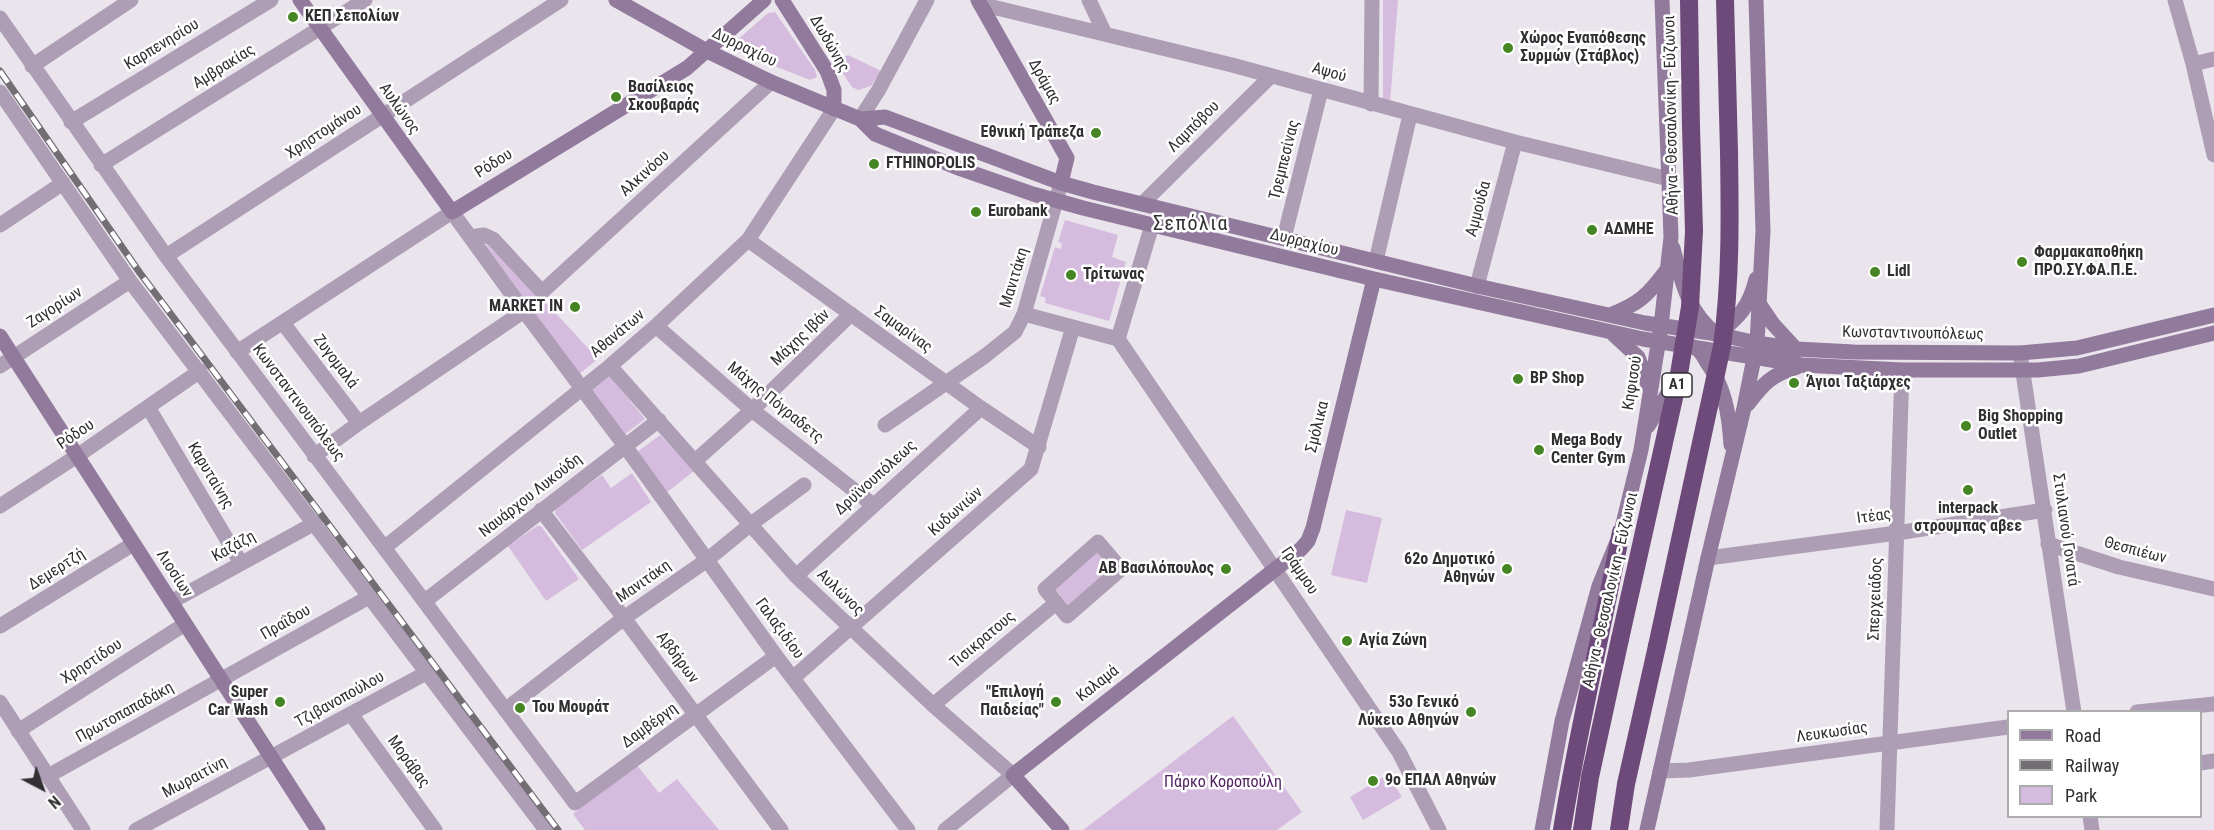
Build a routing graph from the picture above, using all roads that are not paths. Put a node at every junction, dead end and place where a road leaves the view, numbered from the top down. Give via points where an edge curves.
1 (131, 0) edge
2 (271, 0) edge
3 (300, 0) edge
4 (364, 0) edge
5 (561, 0) edge
6 (616, 0) edge
7 (764, 0) edge
8 (782, 0) edge
9 (927, 0) edge
10 (1089, 0) edge
11 (1372, 0) edge
12 (1662, 0) edge
13 (1689, 0) edge
14 (1725, 0) edge
15 (1756, 0) edge
16 (2175, 0) edge
17 (979, 2) edge
18 (0, 18) edge
19 (321, 28) junction
20 (1105, 34) junction
21 (707, 51) junction
22 (2214, 59) edge
23 (2193, 64) junction
24 (32, 66) junction
25 (1271, 76) junction
26 (771, 82) junction
27 (1321, 90) junction
28 (0, 92) edge
29 (1371, 104) junction
30 (834, 109) junction
31 (1410, 115) junction
32 (382, 116) junction
33 (860, 119) junction
34 (71, 122) junction
35 (1515, 142) junction
36 (2214, 155) edge
37 (101, 165) junction
38 (1669, 179) junction
39 (63, 183) junction
40 (1061, 183) junction
41 (1057, 201) junction
42 (1142, 204) junction
43 (452, 212) junction
44 (0, 225) edge
45 (1152, 225) junction
46 (471, 237) junction
47 (1671, 237) junction
48 (1284, 238) junction
49 (748, 240) junction
50 (1762, 250) junction
51 (166, 256) junction
52 (1376, 261) junction
53 (1666, 271) junction
54 (1374, 279) junction
55 (130, 281) junction
56 (1477, 286) junction
57 (1760, 305) junction
58 (524, 311) junction
59 (851, 314) junction
60 (1024, 314) junction
61 (1610, 315) junction
62 (2214, 315) edge
63 (282, 323) junction
64 (656, 326) junction
65 (1661, 326) junction
66 (1073, 327) junction
67 (1609, 332) junction
68 (2214, 333) edge
69 (1717, 334) junction
70 (0, 336) edge
71 (1118, 339) junction
72 (1658, 342) junction
73 (1757, 343) junction
74 (1698, 349) junction
75 (1796, 349) junction
76 (237, 352) junction
77 (2020, 353) junction
78 (14, 357) junction
79 (1754, 359) junction
80 (1802, 365) junction
81 (0, 366) edge
82 (610, 366) junction
83 (1902, 370) junction
84 (2024, 370) junction
85 (200, 371) junction
86 (946, 383) junction
87 (581, 389) junction
88 (1650, 390) junction
89 (147, 407) junction
90 (981, 408) junction
91 (1744, 408) junction
92 (752, 410) junction
93 (659, 420) junction
94 (359, 423) junction
95 (885, 425) dead end
96 (1644, 433) junction
97 (625, 446) junction
98 (1039, 447) junction
99 (77, 456) junction
100 (315, 456) junction
101 (1732, 457) junction
102 (695, 461) junction
103 (804, 485) dead end
104 (873, 505) junction
105 (0, 506) edge
106 (541, 510) junction
107 (2045, 510) junction
108 (315, 523) junction
109 (751, 524) junction
110 (1621, 532) junction
111 (1897, 532) junction
112 (133, 544) junction
113 (2048, 544) junction
114 (384, 548) junction
115 (1708, 558) junction
116 (707, 560) junction
117 (241, 563) junction
118 (1275, 568) junction
119 (796, 576) junction
120 (2214, 589) edge
121 (369, 597) junction
122 (425, 601) junction
123 (171, 602) junction
124 (1056, 603) junction
125 (624, 618) junction
126 (185, 624) junction
127 (0, 626) edge
128 (851, 629) junction
129 (776, 656) junction
130 (426, 673) junction
131 (793, 678) junction
132 (220, 681) junction
133 (0, 702) edge
134 (2214, 704) edge
135 (933, 705) junction
136 (505, 710) junction
137 (2074, 710) edge
138 (2148, 710) edge
139 (351, 714) junction
140 (696, 715) junction
141 (2007, 727) edge
142 (18, 730) junction
143 (1890, 743) junction
144 (271, 759) junction
145 (1660, 771) junction
146 (1012, 775) junction
147 (48, 776) junction
148 (575, 803) joint
149 (538, 828) edge
150 (83, 830) edge
151 (136, 830) edge
152 (318, 830) edge
153 (435, 830) edge
154 (781, 830) edge
155 (908, 830) edge
156 (945, 830) edge
157 (1062, 830) edge
158 (1439, 830) edge
159 (1542, 830) edge
160 (1562, 830) edge
161 (1582, 830) edge
162 (1619, 830) edge
163 (1647, 830) edge
164 (1887, 830) edge

1 - 24 street
2 - 34 street, Καρπενησίου
3 - 19 main road, Αυλώνος
4 - 19 street, Αμβρακίας
5 - 32 street, Χρηστομάνου
6 - 21 main road, Δυρραχίου
7 - 21 main road, Ρόδου
8 - 30 main road, Δωδώνης via 827,71 834,90
9 - 33 street
10 - 20 street
11 - 29 street
12 - 38 main road, Κηφισού
13 - 161 highway, Αθήνα - Θεσσαλονίκη - Εύζωνοι / Α1, bridge via 1694,231 1690,307 1678,380 1590,777
14 - 162 highway, Α1, bridge via 1730,234 1727,309 1715,385
15 - 50 main road
16 - 23 street
17 - 20 street, Αψού
17 - 40 main road, Δράμας via 1067,158
18 - 24 street, Κωνσταντινουπόλεως
19 - 32 main road, Αυλώνος
19 - 37 street, Αμβρακίας
20 - 25 street, Αψού
21 - 26 main road, Δυρραχίου
21 - 43 main road, Ρόδου via 687,68
22 - 23 street
23 - 36 street
24 - 34 street, Κωνσταντινουπόλεως
25 - 27 street, Αψού
25 - 42 street, Λαμπόβου
26 - 30 main road, Δυρραχίου
26 - 46 street, Αλκινόου via 542,292 493,239 484,235
27 - 29 street, Αψού
27 - 48 street, Τρεμπεσίνας
28 - 39 street
29 - 31 street, Αψού
30 - 33 main road, Δυρραχίου
30 - 49 street, Αθανάτων
31 - 35 street, Αψού
31 - 52 street
32 - 43 main road, Αυλώνος
32 - 51 street, Χρηστομάνου
33 - 40 main road, Δυρραχίου via 885,117
33 - 41 main road, Δυρραχίου via 875,134 961,169
34 - 37 street, Κωνσταντινουπόλεως
35 - 38 street, Αψού
35 - 56 street, Αμμούδα
37 - 51 street, Κωνσταντινουπόλεως
38 - 47 main road, Κηφισού
39 - 44 street
39 - 55 street
40 - 41 street, Μανιτάκη
40 - 42 main road, Δυρραχίου
41 - 45 main road, Δυρραχίου
41 - 60 street, Μανιτάκη
42 - 48 main road, Δυρραχίου
43 - 46 street, Αυλώνος
43 - 63 street, Ρόδου
45 - 54 main road, Δυρραχίου
45 - 71 street
46 - 58 street, Αυλώνος
47 - 53 main road, Κηφισού
47 - 69 main road via 1686,294 1699,316
48 - 52 main road, Δυρραχίου
49 - 59 street, Σαμαρίνας
49 - 64 street, Αθανάτων
50 - 57 main road
50 - 69 main road via 1748,304 1742,314
51 - 76 street, Κωνσταντινουπόλεως
52 - 56 main road, Δυρραχίου
53 - 61 main road via 1643,299
53 - 65 main road, Κηφισού
54 - 67 main road, Δυρραχίου
54 - 118 main road, Σμόλικα via 1313,528 1301,549
55 - 78 street, Ζαγορίων
55 - 85 street
56 - 61 main road, Δυρραχίου
57 - 73 main road
57 - 75 main road
58 - 87 street, Αυλώνος
58 - 94 street
59 - 86 street, Σαμαρίνας
59 - 92 street, Μάχης Ιβάν
60 - 66 street
60 - 86 street, Μανιτάκη via 1015,332
61 - 65 main road, Κωνσταντινουπόλεως
62 - 77 main road, Κωνσταντινουπόλεως via 2077,348
63 - 76 street, Ρόδου
63 - 94 street, Ζυγομαλά
64 - 82 street, Αθανάτων
64 - 92 street, Μάχης Πόγραδετς
65 - 69 main road, Κωνσταντινουπόλεως
65 - 72 main road, Κηφισού
65 - 74 main road
66 - 71 street
66 - 98 street, Κυδωνιών
67 - 72 main road, Δυρραχίου
67 - 88 main road via 1638,357
68 - 84 main road via 2079,366
69 - 73 main road, Κωνσταντινουπόλεως
69 - 74 main road
69 - 79 main road
70 - 78 main road, Λιοσίων
71 - 118 street, Γράμμου
72 - 74 main road, Δυρραχίου
72 - 88 main road, Κηφισού
73 - 75 main road, Κωνσταντινουπόλεως
73 - 79 main road
74 - 79 main road, Δυρραχίου
74 - 96 main road
74 - 101 main road via 1716,376 1726,401
75 - 77 main road, Κωνσταντινουπόλεως
76 - 100 street, Κωνσταντινουπόλεως
77 - 84 street, Στυλιανού Γονατά
78 - 81 street, Ζαγορίων
78 - 99 main road, Λιοσίων
79 - 80 main road
79 - 91 main road
80 - 83 main road
80 - 91 main road via 1768,380
82 - 87 street, Αθανάτων
82 - 93 street, Αυλώνος
83 - 84 main road
83 - 111 street, Σπερχειάδος
84 - 107 street, Στυλιανού Γονατά
85 - 89 street, Ρόδου
85 - 108 street
86 - 90 street, Σαμαρίνας
86 - 95 street, Μανιτάκη
87 - 97 street, Αυλώνος
87 - 114 street, Αθανάτων
88 - 96 main road, Κηφισού
89 - 99 street, Ρόδου
89 - 117 street, Καρυταίνης
90 - 98 street, Σαμαρίνας
90 - 104 street, Δρυϊνουπόλεως
91 - 101 main road
92 - 102 street, Μάχης Ιβάν
92 - 104 street, Μάχης Πόγραδετς
93 - 97 street, Ναυάρχου Λυκούδη
93 - 102 street, Αυλώνος
94 - 100 street
96 - 110 main road, Κηφισού
97 - 106 street, Ναυάρχου Λυκούδη
97 - 116 street, Γαλαξιδίου
98 - 128 street, Κυδωνιών via 1031,469
99 - 105 street, Ρόδου
99 - 112 main road, Λιοσίων
100 - 114 street, Κωνσταντινουπόλεως
101 - 115 main road
102 - 109 street, Αυλώνος
103 - 109 street, Μανιτάκη
104 - 119 street, Δρυϊνουπόλεως
106 - 122 street, Ναυάρχου Λυκούδη
106 - 125 street, Αβδήρων
107 - 111 street, Ιτέας
107 - 113 street, Στυλιανού Γονατά
108 - 117 street, Καζάζη
108 - 121 street
109 - 116 street, Μανιτάκη
109 - 119 street, Αυλώνος
110 - 159 main road, Κηφισού via 1599,586 1562,722
110 - 160 highway
111 - 115 street, Ιτέας
111 - 143 street, Σπερχειάδος
112 - 123 main road, Λιοσίων
112 - 127 street, Δεμερτζή
113 - 120 street, Θεσπιέων via 2119,567
113 - 137 street, Στυλιανού Γονατά
114 - 122 street, Κωνσταντινουπόλεως
115 - 145 main road
116 - 125 street, Μανιτάκη
116 - 129 street, Γαλαξιδίου
117 - 123 street, Καζάζη
118 - 146 main road, Καλαμά
118 - 158 street, Γράμμου via 1399,752
119 - 128 street, Αυλώνος
121 - 130 street
121 - 132 street, Πραΐδου
122 - 136 street, Κωνσταντινουπόλεως
123 - 126 main road, Λιοσίων
124 - 124 street via 1067,616 1121,569 1098,543 1045,589
124 - 135 street, Τισικρατους
125 - 136 street, Μανιτάκη
125 - 140 street, Αβδήρων
126 - 132 main road, Λιοσίων
126 - 142 street, Χρηστίδου
128 - 131 street, Κυδωνιών
128 - 135 street, Αυλώνος
129 - 131 street, Γαλαξιδίου
129 - 140 street, Δαμβέργη
130 - 139 street, Τζιβανοπούλου
130 - 149 street
131 - 155 street, Γαλαξιδίου
132 - 144 main road, Λιοσίων
132 - 147 street, Πρωτοπαπαδάκη
133 - 142 street
134 - 138 street
135 - 146 street, Αυλώνος
136 - 148 street, Κωνσταντινουπόλεως
139 - 144 street, Τζιβανοπούλου
139 - 153 street, Μοράβας
140 - 148 street, Δαμβέργη
140 - 154 street, Αβδήρων
141 - 143 street, Λευκωσίας
142 - 147 street
143 - 145 street, Λευκωσίας
143 - 164 street, Σπερχειάδος
144 - 151 street, Μωραιτίνη
144 - 152 main road, Λιοσίων
145 - 163 main road
146 - 156 street, Καλαμά
146 - 157 main road, Αυλώνος
147 - 150 street

